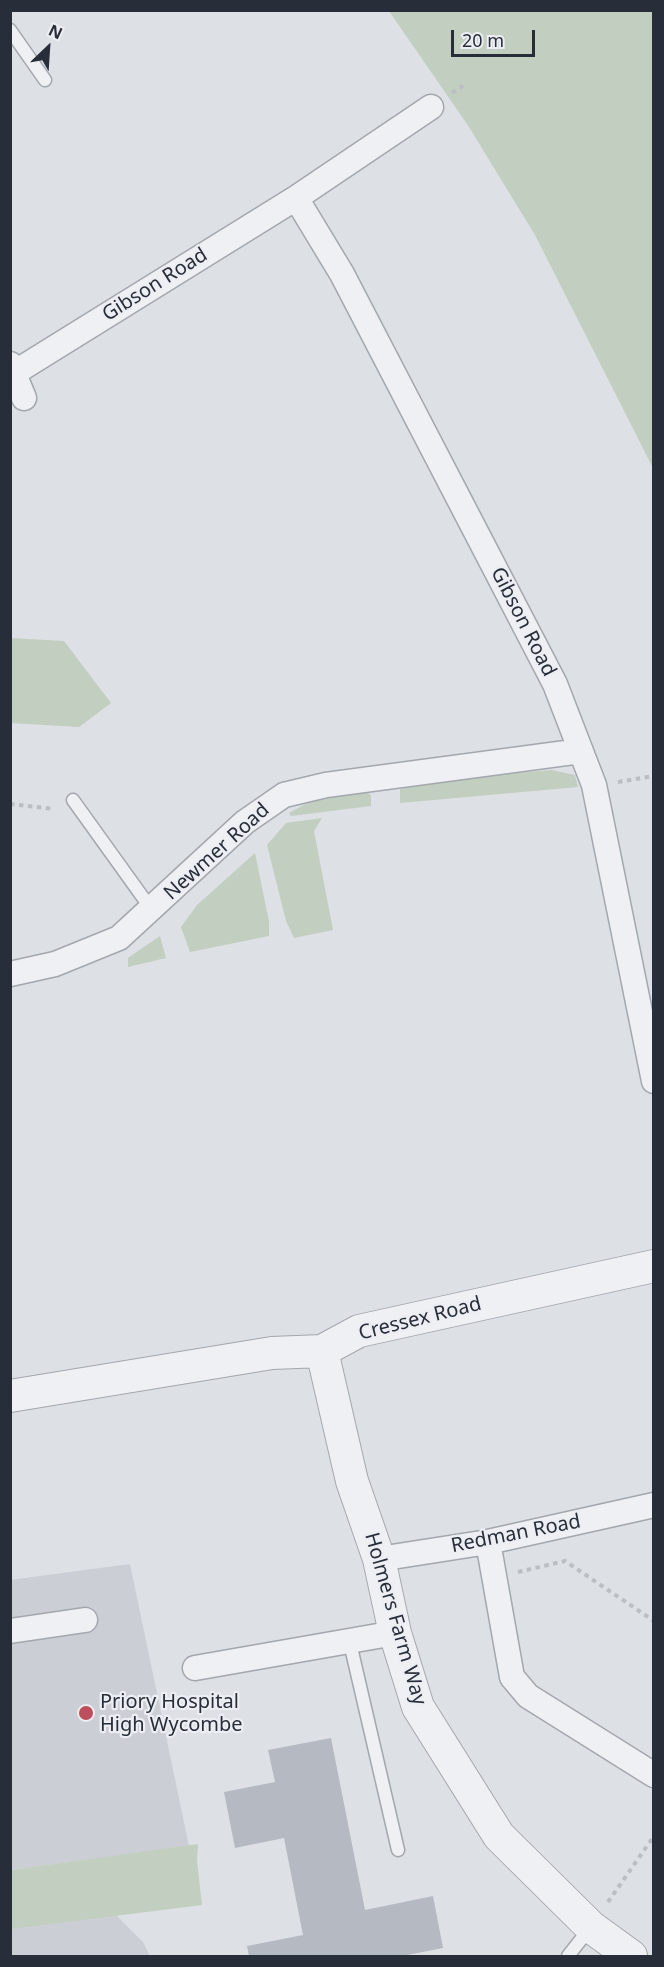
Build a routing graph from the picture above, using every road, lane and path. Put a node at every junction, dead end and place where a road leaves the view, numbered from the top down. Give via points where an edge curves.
1 (10, 30) edge
2 (45, 80) dead end
3 (431, 107) dead end
4 (296, 198) junction
5 (12, 369) edge
6 (24, 398) dead end
7 (581, 751) junction
8 (654, 776) edge
9 (594, 785) junction
10 (73, 800) dead end
11 (10, 804) edge
12 (82, 812) junction
13 (152, 910) junction
14 (10, 974) edge
15 (654, 1081) edge
16 (654, 1266) edge
17 (322, 1350) junction
18 (10, 1396) edge
19 (654, 1505) edge
20 (488, 1542) junction
21 (379, 1559) junction
22 (494, 1578) junction
23 (85, 1620) dead end
24 (654, 1621) edge
25 (10, 1631) edge
26 (395, 1633) junction
27 (350, 1642) junction
28 (195, 1668) dead end
29 (654, 1775) edge
30 (654, 1836) edge
31 (398, 1850) dead end
32 (591, 1927) junction
33 (568, 1956) edge
34 (631, 1956) edge

1 - 2 lane
3 - 4 street, Gibson Road
4 - 5 street, Gibson Road
4 - 7 street, Gibson Road via 342,274 555,684
5 - 6 street, Gibson Road
7 - 9 street, Gibson Road
7 - 13 street, Newmer Road via 326,785 284,795 245,822
8 - 9 path
9 - 15 street, Gibson Road
10 - 12 lane
11 - 12 path
12 - 13 lane
13 - 14 street, Newmer Road via 119,938 55,964
16 - 17 street, Cressex Road via 359,1331
17 - 18 street, Cressex Road via 272,1353
17 - 21 street, Holmers Farm Way via 352,1481
19 - 20 street, Redman Road
20 - 21 street, Redman Road
20 - 22 street
21 - 26 street, Holmers Farm Way
22 - 24 path via 565,1561
22 - 29 street via 512,1677 528,1696
23 - 25 street
26 - 27 street
26 - 32 street, Holmers Farm Way via 418,1707 499,1836
27 - 28 street
27 - 31 lane
30 - 32 path
32 - 33 lane
32 - 34 street, Holmers Farm Way

